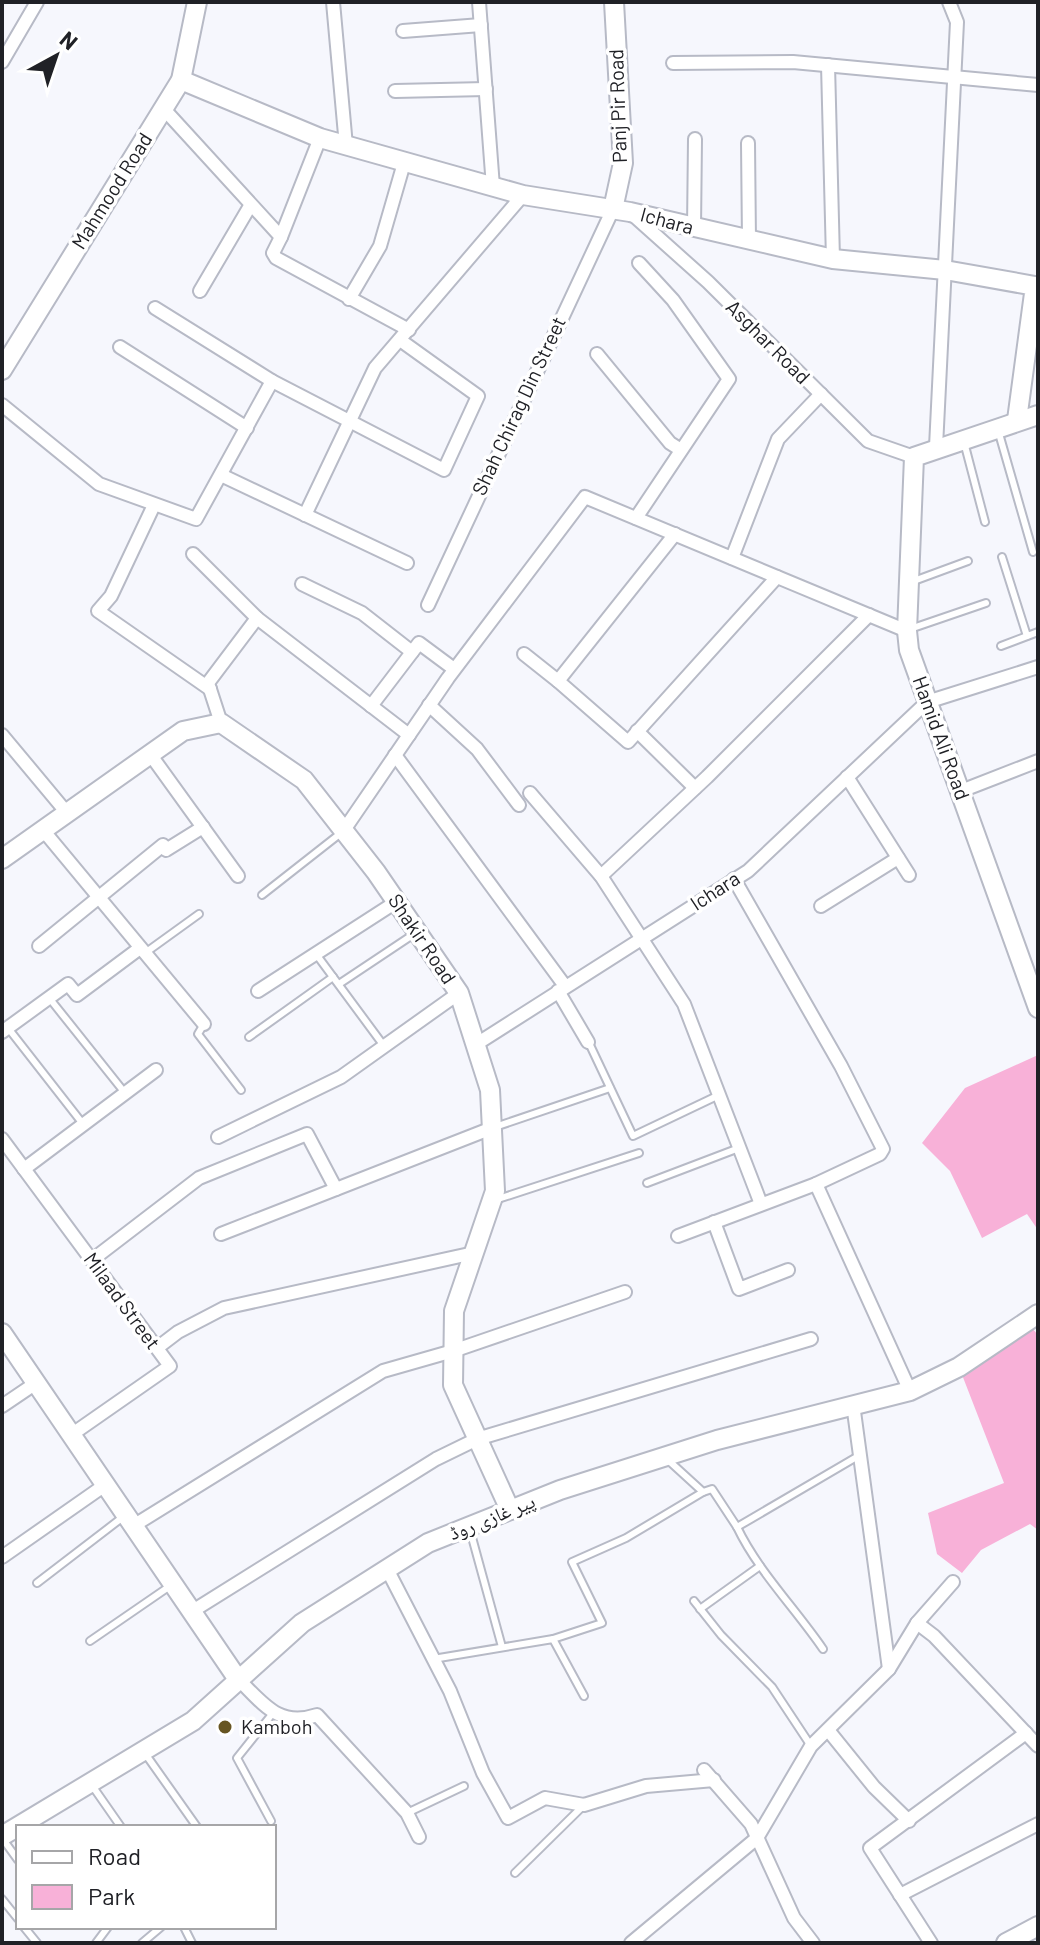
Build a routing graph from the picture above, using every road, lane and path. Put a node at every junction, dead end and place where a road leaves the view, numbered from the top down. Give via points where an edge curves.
1 (37, 2) edge
2 (197, 2) edge
3 (333, 2) edge
4 (479, 2) edge
5 (614, 2) edge
6 (949, 2) edge
7 (481, 25) junction
8 (403, 31) dead end
9 (2, 62) edge
10 (673, 63) dead end
11 (828, 65) junction
12 (953, 76) junction
13 (181, 80) junction
14 (1038, 85) edge
15 (486, 89) junction
16 (395, 91) dead end
17 (163, 108) junction
18 (320, 138) junction
19 (695, 139) dead end
20 (748, 143) dead end
21 (346, 146) junction
22 (404, 163) junction
23 (493, 187) junction
24 (523, 195) junction
25 (250, 206) junction
26 (621, 210) junction
27 (694, 228) junction
28 (281, 237) junction
29 (749, 241) junction
30 (833, 259) junction
31 (639, 263) dead end
32 (945, 270) junction
33 (1036, 290) edge
34 (200, 291) dead end
35 (349, 299) junction
36 (155, 308) dead end
37 (404, 335) junction
38 (120, 347) dead end
39 (597, 354) dead end
40 (2, 370) edge
41 (272, 381) junction
42 (821, 394) junction
43 (2, 405) edge
44 (1038, 417) edge
45 (349, 419) junction
46 (1017, 420) junction
47 (997, 427) junction
48 (247, 428) junction
49 (963, 438) junction
50 (936, 447) junction
51 (681, 450) junction
52 (914, 457) junction
53 (221, 475) junction
54 (154, 505) junction
55 (305, 515) junction
56 (636, 518) junction
57 (985, 522) dead end
58 (675, 534) junction
59 (1033, 552) dead end
60 (193, 554) dead end
61 (1002, 557) dead end
62 (732, 558) junction
63 (968, 561) dead end
64 (407, 563) dead end
65 (777, 577) junction
66 (909, 583) junction
67 (302, 584) dead end
68 (986, 603) dead end
69 (428, 605) dead end
70 (869, 615) junction
71 (257, 618) junction
72 (907, 631) junction
73 (1038, 632) edge
74 (1027, 636) junction
75 (1001, 646) dead end
76 (412, 652) junction
77 (524, 654) dead end
78 (1038, 667) edge
79 (454, 669) junction
80 (558, 681) junction
81 (210, 689) junction
82 (927, 702) junction
83 (429, 705) junction
84 (371, 706) junction
85 (221, 723) junction
86 (637, 731) junction
87 (2, 735) edge
88 (409, 735) junction
89 (150, 754) junction
90 (395, 755) junction
91 (1038, 761) edge
92 (847, 777) junction
93 (695, 788) junction
94 (961, 791) junction
95 (530, 793) dead end
96 (519, 805) dead end
97 (67, 813) junction
98 (203, 827) junction
99 (43, 830) junction
100 (344, 830) junction
101 (898, 858) junction
102 (2, 859) edge
103 (909, 875) dead end
104 (238, 876) dead end
105 (601, 876) junction
106 (734, 879) junction
107 (262, 895) dead end
108 (99, 898) junction
109 (396, 902) junction
110 (821, 906) dead end
111 (199, 914) dead end
112 (417, 932) junction
113 (642, 937) junction
114 (39, 946) dead end
115 (142, 950) junction
116 (316, 954) junction
117 (333, 977) junction
118 (339, 984) junction
119 (561, 989) junction
120 (258, 991) dead end
121 (459, 993) junction
122 (50, 998) junction
123 (1038, 1008) edge
124 (204, 1024) joint
125 (5, 1030) edge
126 (249, 1037) dead end
127 (588, 1042) joint
128 (475, 1045) junction
129 (384, 1046) junction
130 (156, 1070) dead end
131 (610, 1088) junction
132 (241, 1090) dead end
133 (125, 1093) junction
134 (717, 1096) junction
135 (83, 1124) junction
136 (492, 1128) junction
137 (218, 1137) dead end
138 (2, 1139) edge
139 (739, 1148) junction
140 (639, 1153) dead end
141 (24, 1169) junction
142 (647, 1183) dead end
143 (816, 1184) junction
144 (336, 1189) junction
145 (491, 1201) junction
146 (761, 1204) junction
147 (714, 1222) junction
148 (221, 1234) dead end
149 (678, 1236) dead end
150 (474, 1253) junction
151 (92, 1260) junction
152 (788, 1270) dead end
153 (625, 1292) dead end
154 (1038, 1314) edge
155 (3, 1338) edge
156 (811, 1339) dead end
157 (157, 1348) junction
158 (453, 1351) junction
159 (36, 1383) junction
160 (910, 1391) junction
161 (853, 1404) junction
162 (2, 1406) edge
163 (71, 1435) junction
164 (477, 1439) junction
165 (860, 1455) junction
166 (666, 1457) junction
167 (105, 1485) junction
168 (703, 1492) junction
169 (510, 1510) junction
170 (129, 1520) junction
171 (469, 1526) junction
172 (737, 1527) junction
173 (2, 1557) edge
174 (760, 1566) junction
175 (387, 1569) junction
176 (953, 1582) dead end
177 (37, 1583) dead end
178 (173, 1584) junction
179 (694, 1601) dead end
180 (700, 1609) junction
181 (191, 1612) junction
182 (917, 1623) junction
183 (553, 1639) junction
184 (90, 1641) dead end
185 (502, 1647) junction
186 (823, 1649) dead end
187 (433, 1659) junction
188 (889, 1669) junction
189 (237, 1678) junction
190 (584, 1696) dead end
191 (273, 1713) junction
192 (828, 1730) junction
193 (1026, 1733) junction
194 (811, 1746) junction
195 (1038, 1746) edge
196 (144, 1752) junction
197 (91, 1784) junction
198 (464, 1786) dead end
199 (584, 1805) junction
200 (407, 1813) junction
201 (271, 1821) dead end
202 (909, 1821) junction
203 (1038, 1824) edge
204 (22, 1825) edge
205 (120, 1825) edge
206 (196, 1825) edge
207 (2, 1837) edge
208 (419, 1837) dead end
209 (757, 1838) junction
210 (16, 1857) edge
211 (515, 1873) dead end
212 (900, 1895) junction
213 (2, 1899) edge
214 (16, 1916) edge
215 (1038, 1926) edge
216 (159, 1929) edge
217 (142, 1943) edge
218 (631, 1943) edge
219 (813, 1943) edge
220 (931, 1943) edge
221 (1006, 1943) edge

1 - 9 street
2 - 13 street, Mahmood Road
3 - 21 street
4 - 7 street
5 - 26 street, Panj Pir Road
6 - 12 street via 957,22
7 - 8 street
7 - 15 street
10 - 11 street
11 - 12 street
11 - 30 street
12 - 14 street
12 - 32 street
13 - 17 street, Mahmood Road
13 - 18 street, Ichara
15 - 16 street
15 - 23 street
17 - 25 street
17 - 40 street, Mahmood Road
18 - 21 street, Ichara
18 - 28 street
19 - 27 street
20 - 29 street
21 - 22 street, Ichara
22 - 23 street, Ichara
22 - 35 street via 380,246
23 - 24 street, Ichara
24 - 26 street, Ichara
24 - 37 street
25 - 28 street
25 - 34 street
26 - 27 street, Ichara
26 - 42 street, Asghar Road via 708,282
26 - 69 street, Shah Chirag Din Street
27 - 29 street, Ichara
28 - 35 street via 273,253 276,258
29 - 30 street, Ichara
30 - 32 street, Ichara
31 - 51 street via 673,300 729,379
32 - 33 street, Ichara
32 - 50 street
33 - 46 street, Ichara
35 - 37 street
36 - 41 street
37 - 45 street via 375,368
37 - 45 street via 478,396 444,470
38 - 48 street
39 - 51 street
41 - 45 street
41 - 48 street
42 - 52 street, Asghar Road via 868,441
42 - 62 street via 778,439
43 - 54 street via 99,484
44 - 46 street
45 - 55 street
46 - 47 street
47 - 49 street
47 - 59 lane
48 - 53 street
49 - 50 street
49 - 57 lane
50 - 52 street
51 - 56 street
52 - 66 street, Hamid Ali Road
53 - 54 street via 196,519
53 - 55 street
54 - 81 street via 111,596 98,611
55 - 64 street
56 - 58 street
56 - 79 street via 591,497 580,500
58 - 62 street
58 - 80 street
60 - 71 street
61 - 74 lane
62 - 65 street
63 - 66 lane
65 - 70 street
65 - 86 street
66 - 72 street, Hamid Ali Road
67 - 76 street via 362,613
68 - 72 lane
70 - 72 street
70 - 93 street
71 - 81 street via 208,683
71 - 84 street
72 - 82 street, Hamid Ali Road
73 - 74 lane
74 - 75 lane
76 - 79 street via 419,643
76 - 84 street
77 - 80 street
78 - 82 street
79 - 83 street
80 - 86 street via 628,742
81 - 85 street
82 - 92 street, Ichara
82 - 94 street, Hamid Ali Road
83 - 88 street
83 - 96 street via 477,749
84 - 88 street
85 - 89 street via 183,731
85 - 100 street, Shakir Road via 304,780
86 - 93 street
87 - 97 street
88 - 90 street
89 - 97 street
89 - 98 street
90 - 100 street
90 - 119 street
91 - 94 street
92 - 101 street
92 - 106 street, Ichara
93 - 105 street
94 - 123 street, Hamid Ali Road
95 - 105 street
97 - 99 street
98 - 104 street
98 - 108 street via 166,850 163,845
99 - 102 street
99 - 108 street
100 - 107 lane
100 - 109 street, Shakir Road
101 - 103 street
101 - 110 street
105 - 113 street
106 - 113 street, Ichara
106 - 143 street via 883,1149
108 - 114 street
108 - 115 street
109 - 112 street, Shakir Road
109 - 116 street
111 - 115 lane
112 - 118 lane
112 - 121 street, Shakir Road
113 - 119 street, Ichara
113 - 134 street via 684,1004
115 - 122 street via 77,995 68,984
115 - 124 street
116 - 117 lane
116 - 120 street
117 - 118 lane
117 - 126 lane
118 - 129 lane
119 - 127 street
119 - 128 street, Ichara
121 - 128 street, Shakir Road
121 - 129 street
122 - 125 street
122 - 133 lane
124 - 132 lane via 198,1034
125 - 135 lane
127 - 131 lane
128 - 136 street, Shakir Road via 490,1090
129 - 137 street via 341,1077
130 - 133 street
131 - 134 lane via 633,1136
131 - 136 lane
133 - 135 street
134 - 139 street
135 - 141 street
136 - 144 street
136 - 145 street, Shakir Road
138 - 141 street, Milaad Street
139 - 142 lane
139 - 146 street
140 - 145 lane
141 - 151 street, Milaad Street
143 - 146 street
143 - 160 street
144 - 148 street
144 - 151 street via 307,1134 199,1178
145 - 150 street, Shakir Road
146 - 147 street
147 - 149 street
147 - 152 street via 739,1289
150 - 157 street via 224,1308
150 - 158 street, Shakir Road via 454,1311
151 - 157 street, Milaad Street
153 - 158 street
154 - 160 street, پیر غازی روڈ via 945,1375
155 - 159 street
156 - 164 street
157 - 163 street, Milaad Street via 170,1366
158 - 164 street, Shakir Road via 453,1385
158 - 170 street via 383,1371
159 - 162 street
159 - 163 street
160 - 161 street, پیر غازی روڈ
161 - 165 street
161 - 166 street, پیر غازی روڈ
163 - 167 street
164 - 169 street, Shakir Road
164 - 181 street via 436,1459
165 - 172 lane
165 - 188 street
166 - 168 lane
166 - 169 street, پیر غازی روڈ
167 - 170 street
167 - 173 street
168 - 172 lane via 712,1489
168 - 183 lane via 626,1538 572,1562 602,1623
169 - 171 street, پیر غازی روڈ
170 - 177 lane
170 - 178 street
171 - 175 street, پیر غازی روڈ
171 - 185 lane
172 - 174 lane
174 - 180 lane
174 - 186 lane
175 - 187 street
175 - 189 street, پیر غازی روڈ via 302,1623
176 - 182 street
178 - 181 street
178 - 184 lane
179 - 180 lane
180 - 194 lane via 772,1687
181 - 189 street
182 - 188 street
182 - 193 street
183 - 185 lane
183 - 190 lane
185 - 187 lane
187 - 199 street via 508,1818 545,1798
188 - 192 street
189 - 191 street
189 - 196 street, پیر غازی روڈ via 193,1721
191 - 200 street via 292,1721 317,1715
191 - 201 lane via 237,1758
192 - 194 street
192 - 202 street
193 - 195 street
193 - 202 street
194 - 209 street
196 - 197 street, پیر غازی روڈ
196 - 206 lane
197 - 204 street, پیر غازی روڈ
197 - 205 lane
198 - 200 lane
199 - 209 street via 646,1786 709,1775
199 - 211 lane
200 - 208 street
202 - 212 street via 870,1848
203 - 212 street
207 - 210 lane
209 - 218 street
209 - 219 street via 794,1918
212 - 220 street
213 - 214 lane
215 - 221 street
216 - 217 lane

